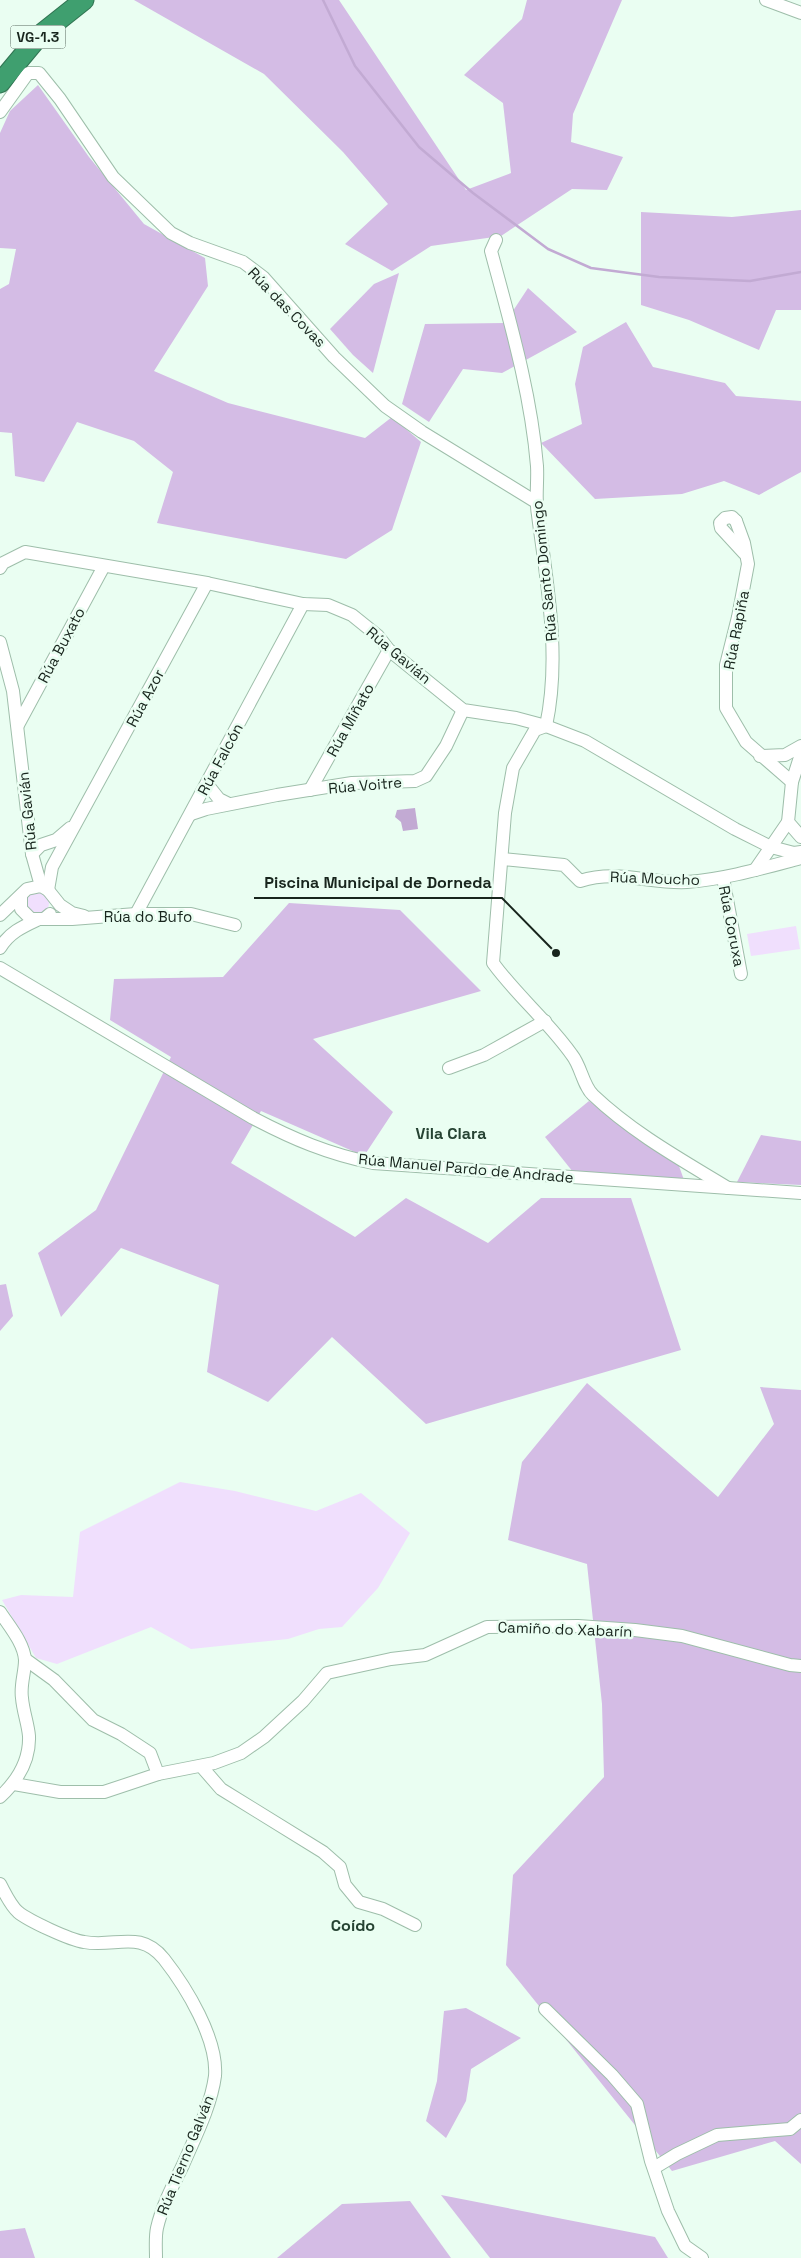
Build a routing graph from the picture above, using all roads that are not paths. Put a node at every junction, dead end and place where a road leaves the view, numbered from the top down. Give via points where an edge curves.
1 (84, 0) edge
2 (766, 0) edge
3 (801, 13) edge
4 (0, 83) edge
5 (0, 112) edge
6 (496, 240) dead end
7 (536, 502) junction
8 (744, 553) junction
9 (104, 566) junction
10 (0, 568) edge
11 (207, 583) junction
12 (303, 604) junction
13 (0, 642) edge
14 (389, 650) junction
15 (463, 710) junction
16 (18, 725) junction
17 (546, 726) junction
18 (801, 746) edge
19 (801, 754) edge
20 (760, 756) junction
21 (792, 782) junction
22 (206, 784) junction
23 (310, 790) junction
24 (229, 804) junction
25 (83, 812) junction
26 (191, 814) junction
27 (29, 819) junction
28 (788, 822) junction
29 (801, 837) edge
30 (56, 840) junction
31 (772, 847) junction
32 (801, 852) edge
33 (32, 858) junction
34 (801, 858) edge
35 (503, 859) junction
36 (755, 870) junction
37 (723, 878) junction
38 (47, 890) junction
39 (24, 893) junction
40 (136, 914) junction
41 (0, 915) edge
42 (89, 917) junction
43 (41, 919) junction
44 (236, 925) dead end
45 (0, 948) edge
46 (0, 968) edge
47 (741, 974) dead end
48 (545, 1021) junction
49 (449, 1068) dead end
50 (728, 1188) junction
51 (801, 1193) edge
52 (0, 1612) edge
53 (25, 1659) junction
54 (801, 1666) edge
55 (201, 1766) junction
56 (158, 1774) junction
57 (14, 1784) junction
58 (0, 1797) edge
59 (0, 1884) edge
60 (415, 1925) dead end
61 (545, 2009) dead end
62 (801, 2120) edge
63 (654, 2168) junction
64 (156, 2258) edge
65 (702, 2258) edge

1 - 4 highway, VG-1.3 via 40,35
2 - 3 street
5 - 7 street, Rúa das Covas via 28,73 39,73 112,177 171,233 243,262 263,277 334,357 385,406
6 - 7 street, Rúa Santo Domingo via 491,251 524,380 537,467
7 - 17 street, Rúa Santo Domingo via 552,628 552,698
8 - 8 street, Rúa Rapiña via 736,521 725,518 720,525
8 - 20 street, Rúa Rapiña via 747,575 726,665 726,708 746,742
9 - 10 street, Rúa Gavián via 25,552
9 - 11 street, Rúa Gavián
9 - 16 street, Rúa Buxato
11 - 12 street, Rúa Gavián
11 - 25 street, Rúa Azor
12 - 14 street, Rúa Gavián via 328,605 352,615 378,636
12 - 22 street, Rúa Falcón
13 - 16 street, Rúa Gavián via 14,691
14 - 15 street, Rúa Gavián
14 - 23 street, Rúa Miñato
15 - 17 street
15 - 23 street, Rúa Voitre via 446,746 426,776 415,781 352,783
16 - 27 street, Rúa Gavián
17 - 31 street via 585,741 735,829
17 - 35 street via 535,730 513,768 505,813
18 - 20 street via 785,755
19 - 21 street
20 - 21 street, Rúa Rapiña
21 - 28 street
22 - 24 street via 219,799
22 - 26 street, Rúa Falcón
23 - 24 street, Rúa Voitre
24 - 26 street, Rúa Voitre
25 - 30 street, Rúa Azor
25 - 38 street, Rúa Azor via 52,867
26 - 40 street, Rúa Falcón
27 - 30 street via 38,832
27 - 33 street, Rúa Gavián
28 - 29 street
28 - 31 street
30 - 33 street, Rúa Azor via 41,845
31 - 32 street
31 - 36 street
33 - 38 street, Rúa Gavián
33 - 39 street, Rúa Gavián
34 - 36 street, Rúa Moucho
35 - 37 street, Rúa Moucho via 564,865 580,881 611,875 685,882
35 - 48 street via 492,963 511,988
36 - 37 street, Rúa Moucho
37 - 47 street, Rúa Coruxa
38 - 39 street
38 - 42 street, Rúa do Bufo via 72,913
38 - 43 street via 54,907
39 - 41 street
39 - 43 street via 20,906 24,914 31,919
40 - 42 street, Rúa do Bufo
40 - 44 street, Rúa do Bufo via 192,914
42 - 43 street, Rúa do Bufo
43 - 45 street, Rúa do Bufo via 18,929
46 - 50 street, Rúa Manuel Pardo de Andrade via 253,1118 295,1140 339,1156 372,1163
48 - 49 street via 484,1055
48 - 50 street via 574,1056 591,1094 658,1146
50 - 51 street, Rúa Manuel Pardo de Andrade
52 - 53 street via 19,1642
53 - 56 street via 54,1680 93,1720 150,1753
53 - 57 street via 21,1686 29,1738 22,1770
54 - 55 street, Camiño do Xabarín via 790,1666 682,1636 578,1626 487,1627 425,1655 327,1673 264,1737 241,1753
55 - 56 street, Camiño do Xabarín
55 - 60 street via 221,1788 323,1852 340,1867 345,1884 358,1902 383,1909
56 - 57 street, Camiño do Xabarín via 104,1792 60,1792
57 - 58 street
59 - 64 street, Rúa Tierno Galván via 18,1912 31,1921 83,1942 135,1940 152,1947 164,1959 201,2018 213,2049 215,2075 206,2109 162,2210 156,2230
61 - 63 street via 612,2074 637,2104
62 - 63 street via 790,2129 717,2135
63 - 65 street via 668,2211 685,2246

